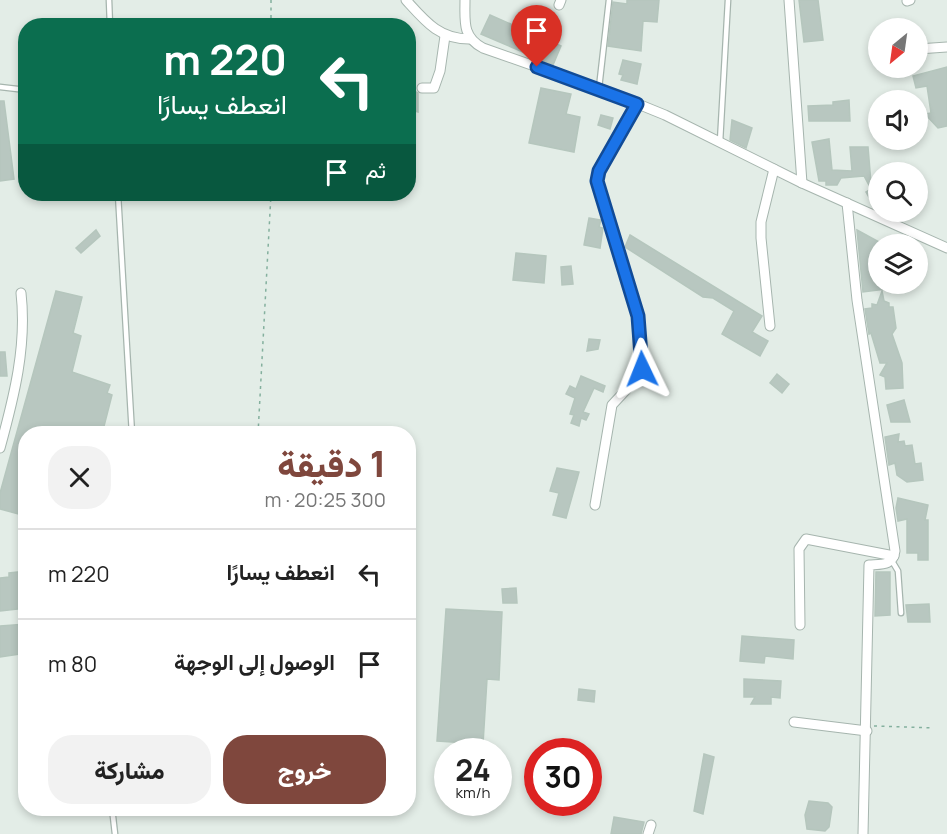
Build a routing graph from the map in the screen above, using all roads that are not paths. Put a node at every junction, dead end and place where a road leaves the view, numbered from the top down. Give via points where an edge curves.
1 (109, 0) edge
2 (406, 0) edge
3 (465, 0) edge
4 (609, 0) edge
5 (728, 0) edge
6 (789, 0) edge
7 (110, 18) edge
8 (445, 36) junction
9 (469, 39) junction
10 (947, 47) edge
11 (928, 48) edge
12 (0, 87) edge
13 (423, 88) dead end
14 (599, 88) junction
15 (18, 89) edge
16 (637, 104) junction
17 (720, 142) junction
18 (774, 169) junction
19 (802, 183) junction
20 (118, 201) edge
21 (847, 203) junction
22 (947, 248) edge
23 (21, 293) dead end
24 (770, 326) dead end
25 (0, 408) edge
26 (11, 409) junction
27 (132, 426) edge
28 (0, 448) edge
29 (595, 505) dead end
30 (893, 558) junction
31 (901, 613) dead end
32 (800, 625) dead end
33 (794, 722) dead end
34 (867, 728) junction
35 (113, 816) edge
36 (115, 834) edge
37 (863, 834) edge

1 - 7 lane
2 - 8 street
3 - 9 street
4 - 14 lane
5 - 17 lane
6 - 19 street
8 - 9 street
8 - 13 street via 434,88
9 - 14 street via 490,51
10 - 11 street
12 - 15 lane
14 - 16 street
16 - 17 street
16 - 29 street via 597,181 638,316 643,365 636,380 612,405
17 - 18 street
18 - 19 street
18 - 24 street via 761,230
19 - 21 street
20 - 27 lane
21 - 22 street
21 - 30 street
23 - 26 street via 19,375
25 - 26 street
26 - 28 street
30 - 31 lane via 898,571
30 - 32 street via 806,539 799,549
30 - 34 street via 886,564 869,565
33 - 34 street
34 - 37 street
35 - 36 lane

